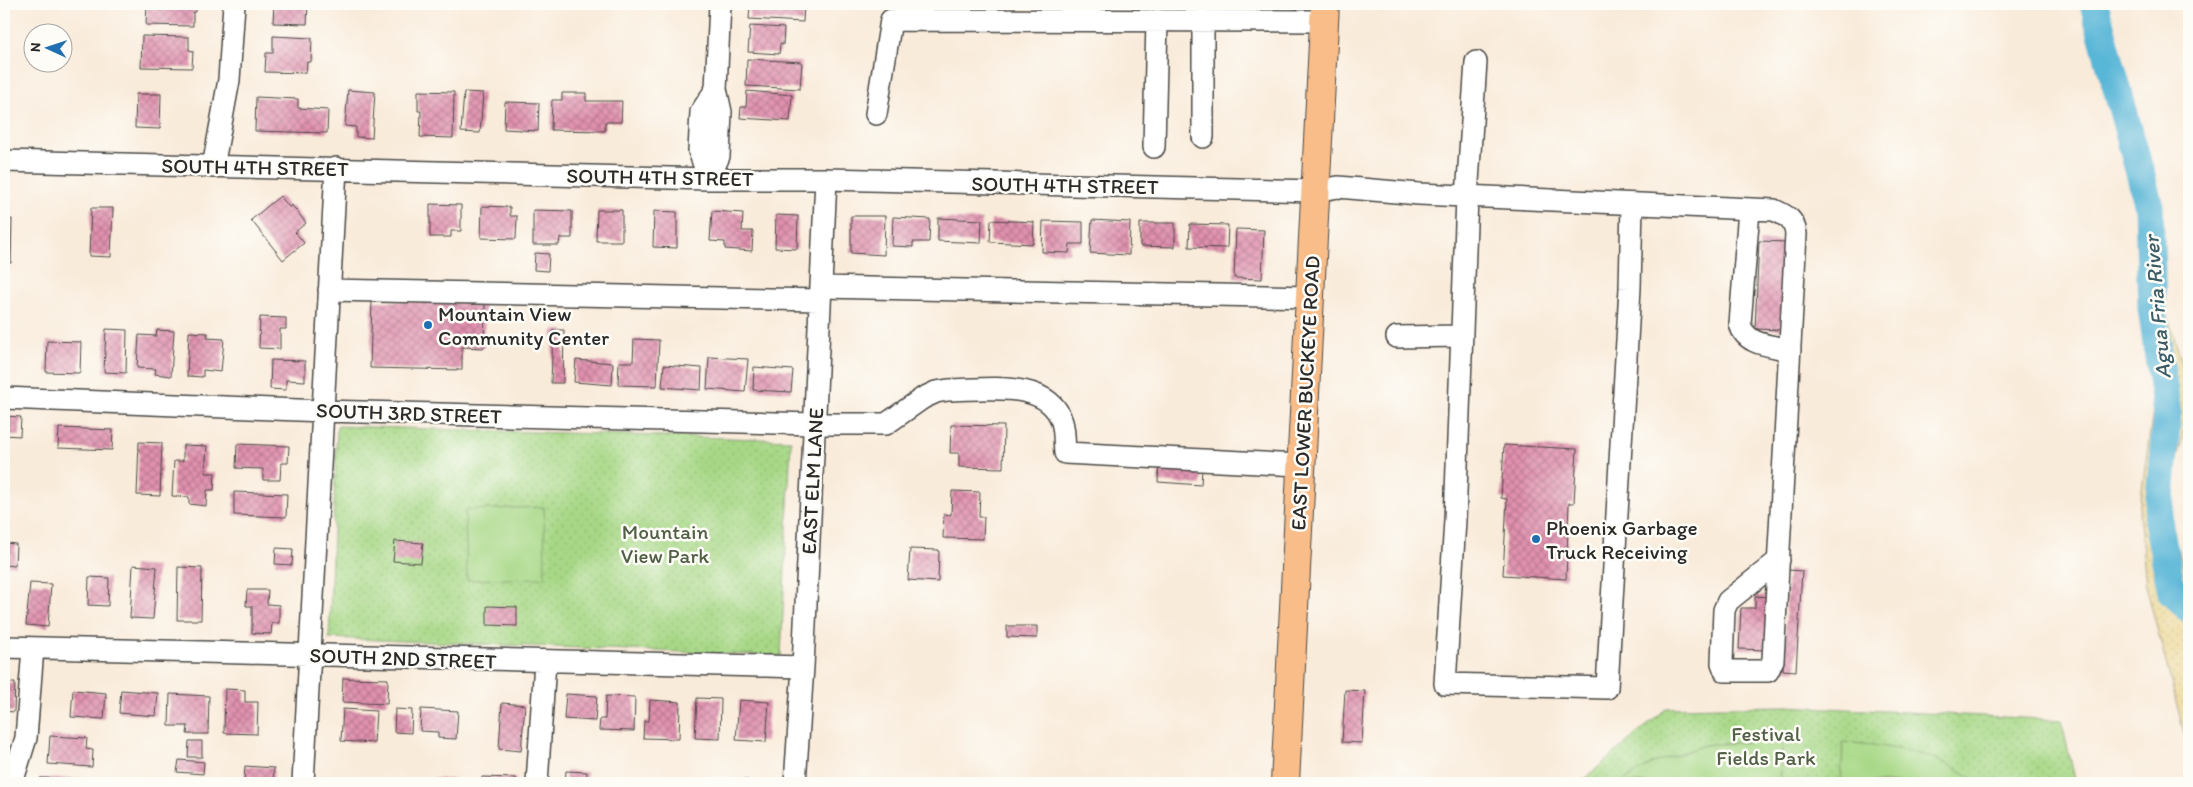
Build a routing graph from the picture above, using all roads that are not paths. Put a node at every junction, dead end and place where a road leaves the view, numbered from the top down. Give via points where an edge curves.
1 (234, 4) edge
2 (720, 4) edge
3 (1325, 12) edge
4 (1157, 20) junction
5 (1203, 20) junction
6 (1476, 62) dead end
7 (876, 114) dead end
8 (1203, 137) dead end
9 (1154, 147) dead end
10 (4, 161) edge
11 (213, 167) junction
12 (336, 168) junction
13 (709, 179) junction
14 (826, 179) junction
15 (1316, 191) junction
16 (1467, 197) junction
17 (1632, 204) junction
18 (1749, 210) junction
19 (330, 290) junction
20 (820, 294) junction
21 (1309, 297) junction
22 (1461, 336) junction
23 (1397, 337) dead end
24 (1790, 350) junction
25 (4, 398) edge
26 (323, 411) junction
27 (814, 424) junction
28 (1300, 466) junction
29 (1779, 560) junction
30 (4, 647) edge
31 (33, 648) junction
32 (310, 654) junction
33 (545, 662) junction
34 (803, 667) junction
35 (12, 783) edge
36 (303, 783) edge
37 (538, 783) edge
38 (795, 783) edge
39 (1285, 783) edge

1 - 11 street via 229,80
2 - 13 street via 716,89 722,112 719,156
3 - 5 street
3 - 15 main road, EAST LOWER BUCKEYE ROAD
4 - 5 street
4 - 7 street via 891,20
4 - 9 street
5 - 8 street
6 - 16 street
10 - 11 street, SOUTH 4TH STREET
11 - 12 street, SOUTH 4TH STREET
12 - 13 street, SOUTH 4TH STREET
12 - 19 street
13 - 14 street, SOUTH 4TH STREET
14 - 15 street, SOUTH 4TH STREET
14 - 20 street, EAST ELM LANE
15 - 16 street, SOUTH 4TH STREET via 1338,187
15 - 21 main road, EAST LOWER BUCKEYE ROAD
16 - 17 street, SOUTH 4TH STREET
16 - 22 street
17 - 18 street, SOUTH 4TH STREET
17 - 22 street via 1607,688 1445,684
18 - 24 street via 1742,332 1752,341
18 - 24 street, SOUTH 4TH STREET via 1774,210 1788,216 1795,224
19 - 20 street
19 - 26 street
20 - 21 street
20 - 27 street, EAST ELM LANE
21 - 28 main road, EAST LOWER BUCKEYE ROAD
22 - 23 street
24 - 29 street
25 - 26 street, SOUTH 3RD STREET
26 - 27 street, SOUTH 3RD STREET
26 - 32 street
27 - 28 street, SOUTH 3RD STREET via 886,424 923,398 942,391 1025,390 1042,396 1054,406 1062,422 1065,453
27 - 34 street, EAST ELM LANE
28 - 39 main road, EAST LOWER BUCKEYE ROAD
29 - 29 street via 1771,666 1768,671 1725,671 1722,663 1724,610 1728,601
30 - 31 street, SOUTH 2ND STREET
31 - 32 street, SOUTH 2ND STREET
31 - 35 street via 26,738
32 - 33 street, SOUTH 2ND STREET
32 - 36 street
33 - 34 street, SOUTH 2ND STREET
33 - 37 street
34 - 38 street, EAST ELM LANE

